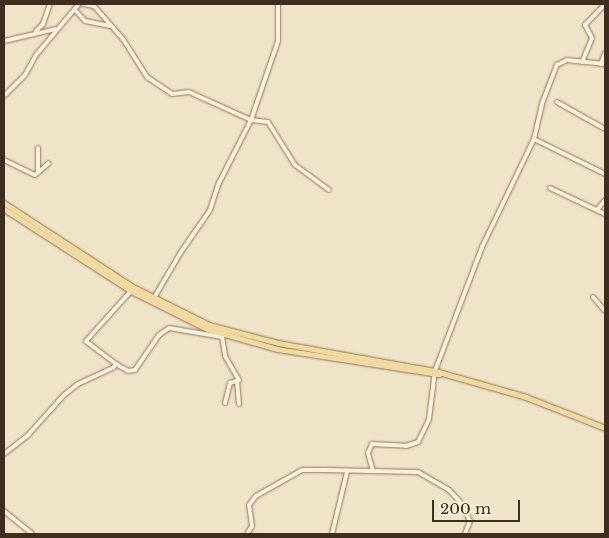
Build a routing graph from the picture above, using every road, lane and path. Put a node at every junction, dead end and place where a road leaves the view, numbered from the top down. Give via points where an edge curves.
1 (50, 4) edge
2 (79, 4) edge
3 (83, 4) edge
4 (278, 4) edge
5 (605, 4) edge
6 (76, 11) junction
7 (111, 26) junction
8 (56, 29) junction
9 (36, 31) junction
10 (4, 41) edge
11 (605, 52) edge
12 (582, 62) junction
13 (603, 64) edge
14 (4, 96) edge
15 (557, 102) dead end
16 (251, 120) junction
17 (605, 129) edge
18 (534, 138) junction
19 (38, 148) dead end
20 (4, 160) edge
21 (49, 163) dead end
22 (38, 172) junction
23 (605, 174) edge
24 (550, 188) dead end
25 (329, 190) dead end
26 (605, 200) edge
27 (4, 203) edge
28 (4, 209) edge
29 (597, 210) junction
30 (605, 214) edge
31 (131, 291) junction
32 (593, 297) dead end
33 (154, 298) junction
34 (605, 311) edge
35 (222, 336) junction
36 (116, 364) junction
37 (436, 373) junction
38 (239, 380) junction
39 (225, 403) dead end
40 (239, 404) dead end
41 (605, 428) edge
42 (4, 454) edge
43 (373, 471) junction
44 (347, 472) junction
45 (4, 511) edge
46 (32, 534) edge
47 (247, 534) edge
48 (332, 534) edge
49 (465, 534) edge

1 - 9 street via 43,24
2 - 6 street
3 - 7 street via 94,6
4 - 16 street via 278,41
5 - 12 street via 585,24 592,38
6 - 7 street via 85,21
6 - 8 street
7 - 16 street via 153,82 172,94 189,92
8 - 9 street
8 - 14 street via 28,72
9 - 10 street
11 - 13 street
12 - 13 street
12 - 18 street via 567,60 557,65 543,101
15 - 17 street
16 - 25 street via 268,122 295,165
16 - 33 street via 219,182 210,210
18 - 23 street
18 - 37 street via 482,247
19 - 22 street
20 - 22 street via 35,175
21 - 22 street
24 - 29 street
26 - 29 street
27 - 33 main road
28 - 31 main road
29 - 30 street
31 - 35 main road
31 - 36 street via 122,305 86,342
32 - 34 street
33 - 37 main road via 209,324 244,335
35 - 36 street via 169,328 160,335 135,370
35 - 37 main road via 277,349
35 - 38 street via 225,356
36 - 42 street via 64,394 28,436
37 - 41 main road via 526,397
37 - 43 street via 429,419 418,442 406,446 372,444 368,453
38 - 39 street via 230,383
38 - 40 street via 236,382
43 - 44 street
43 - 49 street via 418,472 449,490 469,517
44 - 47 street via 302,470 256,496 249,505 252,526
44 - 48 street
45 - 46 street

